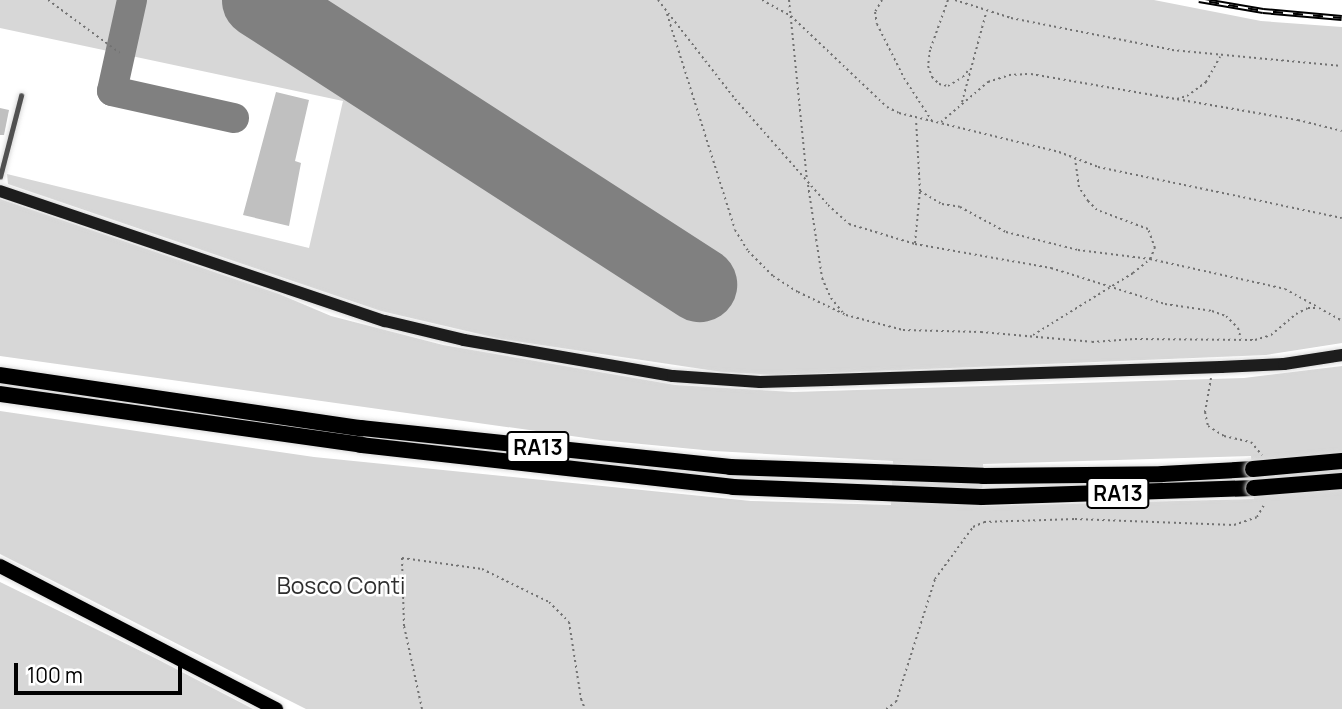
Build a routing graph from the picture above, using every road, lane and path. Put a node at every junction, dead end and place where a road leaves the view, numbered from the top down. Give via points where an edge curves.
1 (48, 0) edge
2 (658, 0) edge
3 (762, 0) edge
4 (789, 0) edge
5 (883, 0) edge
6 (948, 0) edge
7 (955, 0) edge
8 (987, 12) junction
9 (667, 14) junction
10 (791, 16) junction
11 (120, 53) dead end
12 (1220, 57) junction
13 (1342, 66) edge
14 (970, 68) junction
15 (21, 96) dead end
16 (1175, 99) junction
17 (962, 103) junction
18 (915, 118) junction
19 (932, 121) junction
20 (941, 123) junction
21 (1342, 131) edge
22 (1075, 158) junction
23 (0, 177) edge
24 (808, 183) junction
25 (0, 191) edge
26 (920, 191) junction
27 (1342, 218) edge
28 (915, 244) junction
29 (1150, 259) junction
30 (1110, 286) junction
31 (1319, 308) junction
32 (846, 315) junction
33 (1342, 321) edge
34 (1031, 336) junction
35 (1241, 340) junction
36 (1342, 355) edge
37 (1210, 368) junction
38 (0, 373) edge
39 (0, 394) edge
40 (1342, 461) edge
41 (1257, 462) junction
42 (1342, 481) edge
43 (1260, 493) junction
44 (0, 566) edge
45 (276, 709) edge
46 (422, 709) edge
47 (585, 709) edge
48 (886, 709) edge

1 - 11 path
2 - 9 path
3 - 10 path
4 - 10 path
5 - 19 path via 875,12 877,24
6 - 14 path via 928,66 939,84 948,86
7 - 8 path
8 - 12 path
8 - 14 path
9 - 24 path
9 - 32 path via 735,230 773,276
10 - 18 path via 887,107
10 - 24 path
12 - 13 path
12 - 16 path via 1206,82
14 - 17 path
15 - 23 lane
16 - 17 path via 1031,74 988,82
16 - 21 path
17 - 20 path
18 - 19 path
18 - 26 path
19 - 20 path
20 - 22 path
22 - 27 path via 1098,167
22 - 29 path via 1079,187 1097,210 1148,229 1155,248
24 - 28 path via 849,224
24 - 32 path via 822,278 831,299
25 - 37 main road via 385,321 464,340 673,376 760,382
26 - 28 path
26 - 29 path via 942,204 960,206 1006,232 1078,250
28 - 30 path via 1051,268
29 - 30 path
29 - 31 path via 1285,289
30 - 34 path
30 - 35 path via 1165,304 1226,316 1238,328
31 - 33 path
31 - 35 path via 1296,314 1271,335
32 - 34 path via 903,330
34 - 35 path via 1092,342
36 - 37 main road
37 - 41 path via 1208,426 1224,436 1251,442
38 - 41 highway, RA13 via 361,428 730,467 983,476 1161,474
39 - 43 highway, RA13 via 348,443 733,487 982,497
40 - 41 highway, RA13, bridge
42 - 43 highway, RA13, bridge
43 - 48 path via 1256,517 1234,525 1087,519 999,521 973,527 935,579 896,702
44 - 45 main road
46 - 47 path via 404,626 402,558 482,569 549,602 569,622

